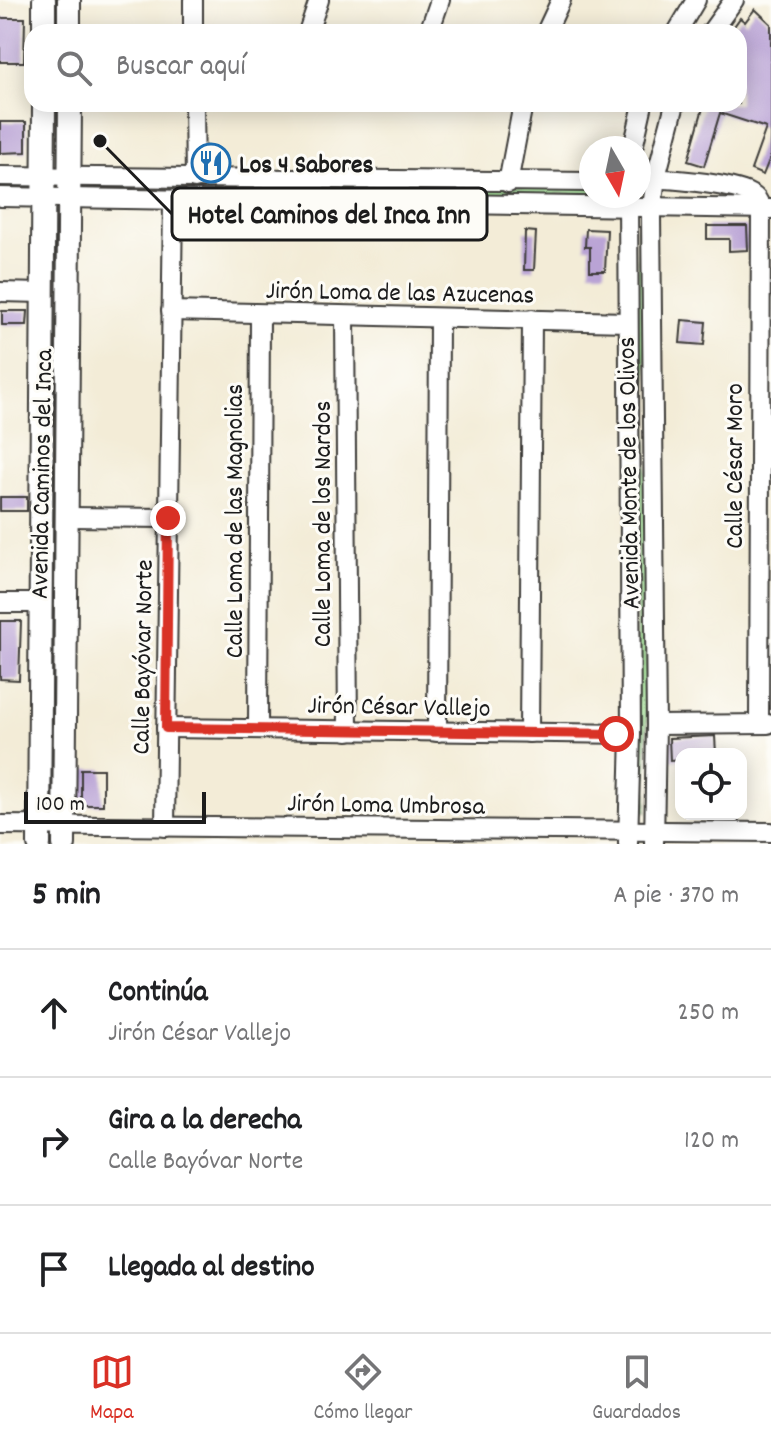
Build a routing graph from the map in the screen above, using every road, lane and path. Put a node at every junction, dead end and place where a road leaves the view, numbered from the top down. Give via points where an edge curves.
1 (44, 0) edge
2 (69, 0) edge
3 (193, 0) edge
4 (319, 0) edge
5 (440, 0) edge
6 (561, 0) edge
7 (696, 1) edge
8 (732, 2) edge
9 (44, 24) edge
10 (69, 24) edge
11 (193, 24) edge
12 (311, 24) edge
13 (432, 24) edge
14 (550, 24) edge
15 (682, 24) edge
16 (717, 24) edge
17 (44, 112) edge
18 (70, 112) edge
19 (194, 112) edge
20 (521, 112) edge
21 (641, 112) edge
22 (672, 112) edge
23 (636, 136) edge
24 (651, 167) edge
25 (0, 176) edge
26 (195, 179) junction
27 (651, 179) edge
28 (579, 182) edge
29 (508, 183) junction
30 (45, 187) junction
31 (70, 188) junction
32 (0, 197) edge
33 (173, 200) junction
34 (651, 200) edge
35 (579, 201) edge
36 (652, 206) junction
37 (768, 206) edge
38 (628, 208) edge
39 (0, 292) edge
40 (43, 293) junction
41 (171, 311) junction
42 (260, 314) junction
43 (345, 316) junction
44 (439, 319) junction
45 (532, 319) junction
46 (628, 322) junction
47 (766, 324) edge
48 (67, 517) junction
49 (168, 518) junction
50 (0, 603) edge
51 (40, 603) junction
52 (765, 724) edge
53 (656, 725) junction
54 (166, 728) junction
55 (258, 729) junction
56 (348, 731) junction
57 (437, 732) junction
58 (529, 733) junction
59 (631, 734) junction
60 (0, 825) edge
61 (165, 827) junction
62 (771, 832) edge
63 (39, 835) edge
64 (64, 835) edge
65 (313, 836) edge
66 (629, 838) edge
67 (654, 838) edge

1 - 9 main road
2 - 10 main road
3 - 11 street
4 - 12 street
5 - 13 street
6 - 14 street
7 - 8 street
7 - 15 street
8 - 16 street
17 - 30 main road, Avenida Caminos del Inca
18 - 31 main road, Avenida Caminos del Inca
19 - 26 street
20 - 29 street
21 - 23 street
22 - 24 street, Avenida Monte de los Olivos
25 - 30 street
26 - 29 street
26 - 31 street
27 - 37 street via 743,191
28 - 29 street
30 - 31 street
30 - 32 street
30 - 40 main road, Avenida Caminos del Inca
31 - 33 street
31 - 48 main road, Avenida Caminos del Inca
33 - 35 street
33 - 41 street, Calle Bayóvar Norte
34 - 36 street, Avenida Monte de los Olivos
36 - 37 street
36 - 53 street, Avenida Monte de los Olivos
37 - 47 street, Calle César Moro
38 - 46 street, Avenida Monte de los Olivos
39 - 40 street
40 - 51 main road, Avenida Caminos del Inca
41 - 42 street, Jirón Loma de las Azucenas
41 - 49 street, Calle Bayóvar Norte
42 - 43 street, Jirón Loma de las Azucenas
42 - 55 street, Calle Loma de las Magnolias
43 - 44 street, Jirón Loma de las Azucenas
43 - 56 street, Calle Loma de los Nardos
44 - 45 street, Jirón Loma de las Azucenas
44 - 57 street
45 - 46 street, Jirón Loma de las Azucenas
45 - 58 street
46 - 59 street, Avenida Monte de los Olivos
47 - 52 street, Calle César Moro
48 - 49 street
48 - 64 main road, Avenida Caminos del Inca
49 - 54 street, Calle Bayóvar Norte
50 - 51 street
51 - 63 main road, Avenida Caminos del Inca
52 - 53 street
53 - 67 street, Avenida Monte de los Olivos
54 - 55 street, Jirón César Vallejo
54 - 61 street, Calle Bayóvar Norte
55 - 56 street, Jirón César Vallejo
56 - 57 street, Jirón César Vallejo
57 - 58 street, Jirón César Vallejo
58 - 59 street, Jirón César Vallejo
59 - 66 street, Avenida Monte de los Olivos
60 - 63 street, Jirón Loma Umbrosa
61 - 64 street, Jirón Loma Umbrosa
61 - 65 street, Jirón Loma Umbrosa
62 - 67 street, Jirón Loma Umbrosa
63 - 64 street, Jirón Loma Umbrosa
65 - 66 street, Jirón Loma Umbrosa
66 - 67 street, Jirón Loma Umbrosa

